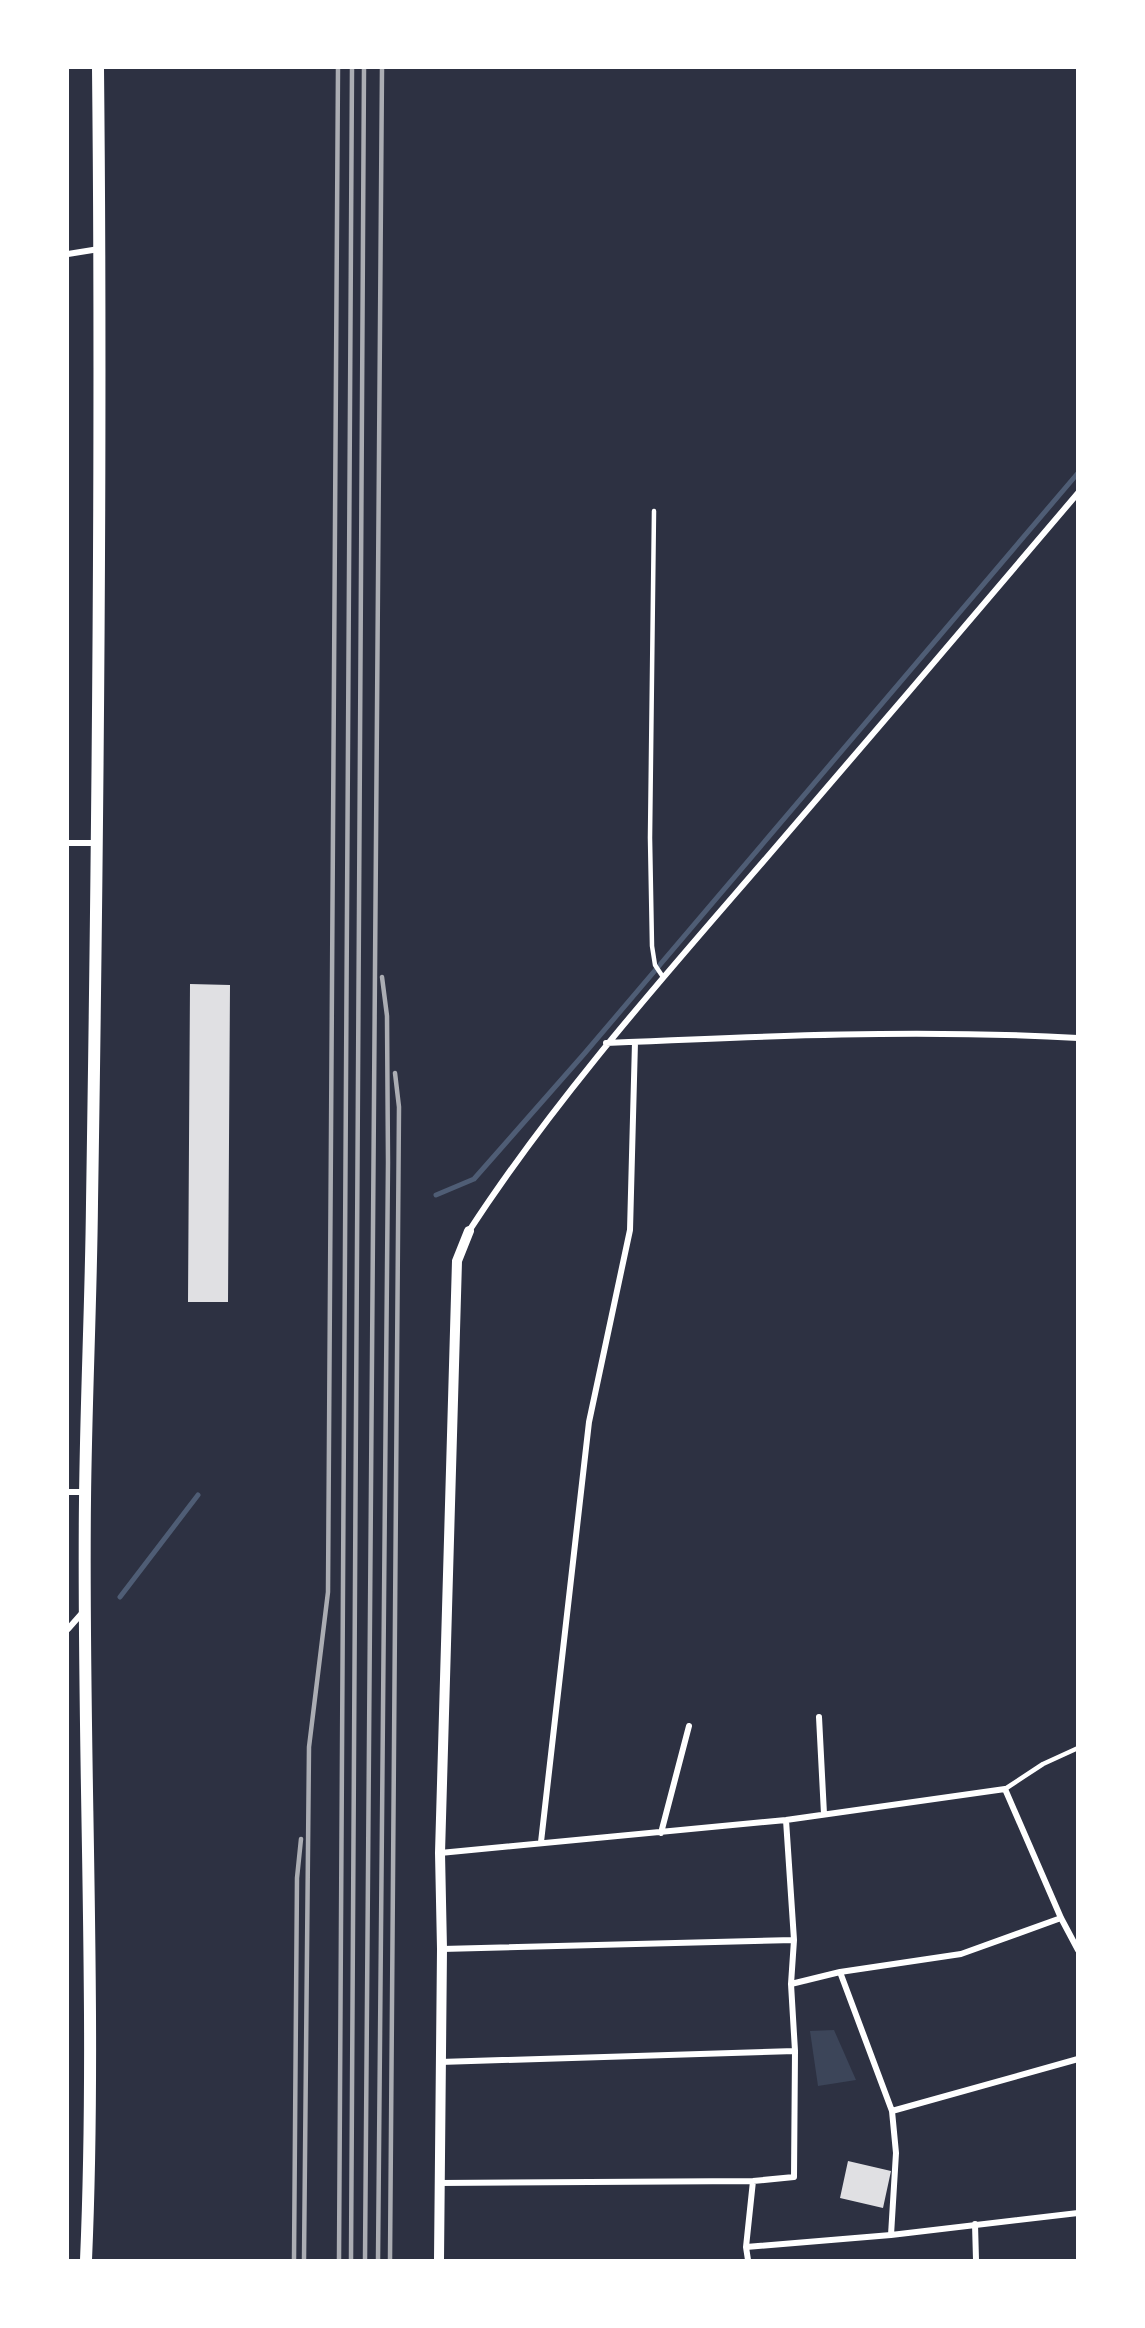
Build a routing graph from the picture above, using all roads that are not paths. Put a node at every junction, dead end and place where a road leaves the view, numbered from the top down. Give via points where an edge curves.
1 (98, 68) edge
2 (100, 249) junction
3 (68, 254) edge
4 (1077, 493) edge
5 (654, 511) dead end
6 (68, 843) edge
7 (96, 843) junction
8 (662, 976) junction
9 (1077, 1038) edge
10 (635, 1042) junction
11 (606, 1043) junction
12 (469, 1231) joint
13 (68, 1492) edge
14 (85, 1492) junction
15 (84, 1610) junction
16 (68, 1629) edge
17 (819, 1717) dead end
18 (689, 1726) dead end
19 (1077, 1748) edge
20 (1005, 1788) junction
21 (824, 1814) junction
22 (786, 1820) junction
23 (661, 1833) junction
24 (541, 1842) junction
25 (440, 1853) junction
26 (1061, 1918) junction
27 (794, 1940) junction
28 (442, 1949) junction
29 (1077, 1950) edge
30 (840, 1972) junction
31 (791, 1984) junction
32 (795, 2051) junction
33 (1077, 2059) edge
34 (440, 2062) junction
35 (892, 2111) junction
36 (753, 2181) junction
37 (438, 2183) junction
38 (1077, 2213) edge
39 (975, 2224) junction
40 (891, 2235) junction
41 (746, 2247) junction
42 (86, 2260) edge
43 (439, 2260) edge
44 (748, 2260) edge
45 (976, 2260) edge

1 - 2 main road
2 - 3 street
2 - 7 main road
4 - 8 street
5 - 8 lane via 650,838 652,946 655,965
6 - 7 street
7 - 14 main road
8 - 11 street
9 - 10 street via 965,1033
10 - 11 street
10 - 24 street via 630,1230 589,1422
11 - 12 street
12 - 25 street via 457,1261
13 - 14 street
14 - 15 main road
15 - 16 street
15 - 42 main road via 88,1926
17 - 21 street
18 - 23 street
19 - 20 lane
20 - 21 street
20 - 26 street
21 - 22 street
22 - 23 street
22 - 27 street
23 - 24 street
24 - 25 street
25 - 28 street
26 - 29 street
26 - 30 street via 961,1954
27 - 28 street
27 - 31 street
28 - 34 street
30 - 31 street
30 - 35 street
31 - 32 street
32 - 34 street
32 - 36 street via 794,2177
33 - 35 street
34 - 37 street
35 - 40 street via 896,2153
36 - 37 street
36 - 41 street
37 - 43 street
38 - 39 street
39 - 40 street
39 - 45 street
40 - 41 street
41 - 44 street

